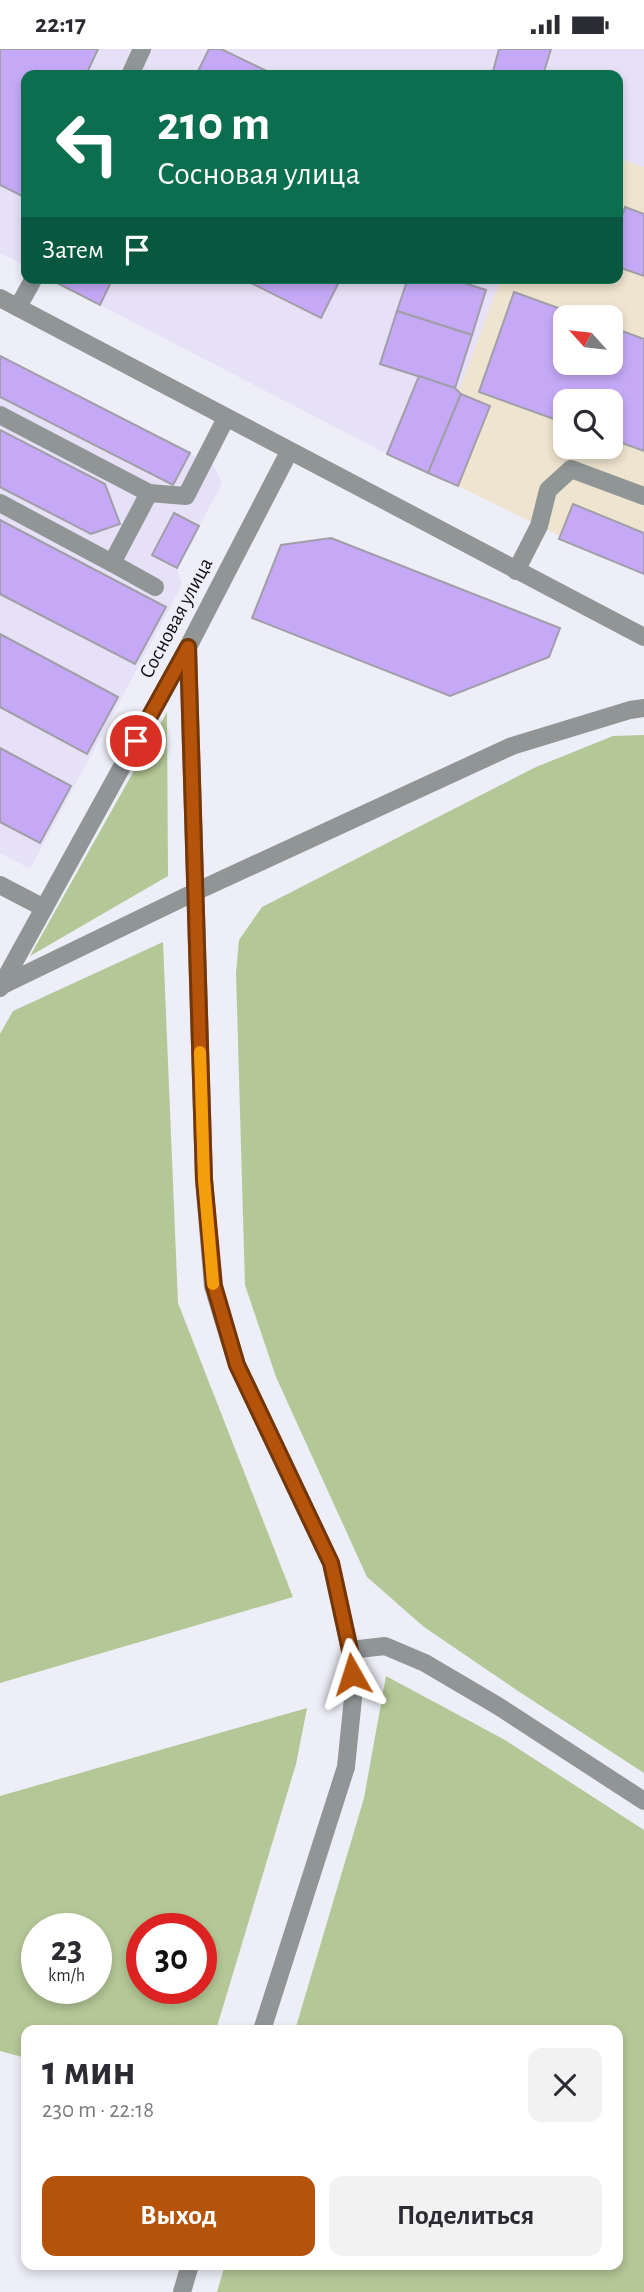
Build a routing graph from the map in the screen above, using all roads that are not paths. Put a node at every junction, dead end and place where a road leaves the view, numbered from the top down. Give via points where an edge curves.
1 (142, 49) edge
2 (132, 70) edge
3 (31, 284) edge
4 (0, 298) edge
5 (18, 307) junction
6 (0, 415) edge
7 (226, 418) junction
8 (289, 452) junction
9 (149, 493) junction
10 (644, 496) edge
11 (0, 503) edge
12 (112, 563) junction
13 (516, 571) junction
14 (156, 587) dead end
15 (644, 637) edge
16 (188, 647) junction
17 (644, 708) edge
18 (0, 885) edge
19 (195, 893) junction
20 (44, 908) junction
21 (0, 987) edge
22 (350, 1650) junction
23 (644, 1801) edge
24 (264, 2025) edge
25 (189, 2270) edge
26 (182, 2292) edge

1 - 2 street
3 - 5 street
4 - 5 street
5 - 7 street
6 - 9 street
7 - 8 street
7 - 9 street via 186,496
8 - 13 street
8 - 16 street, Сосновая улица
9 - 12 street
10 - 13 street via 571,469 548,490 539,526
11 - 12 street
12 - 14 street
13 - 15 street
16 - 19 street
16 - 20 street, Сосновая улица
17 - 19 street via 512,746
18 - 20 street
19 - 21 street
19 - 22 street via 204,1179 214,1286 237,1365 331,1563
20 - 21 street, Сосновая улица
22 - 23 street via 385,1646 425,1663
22 - 24 street via 353,1698 346,1767
25 - 26 street

